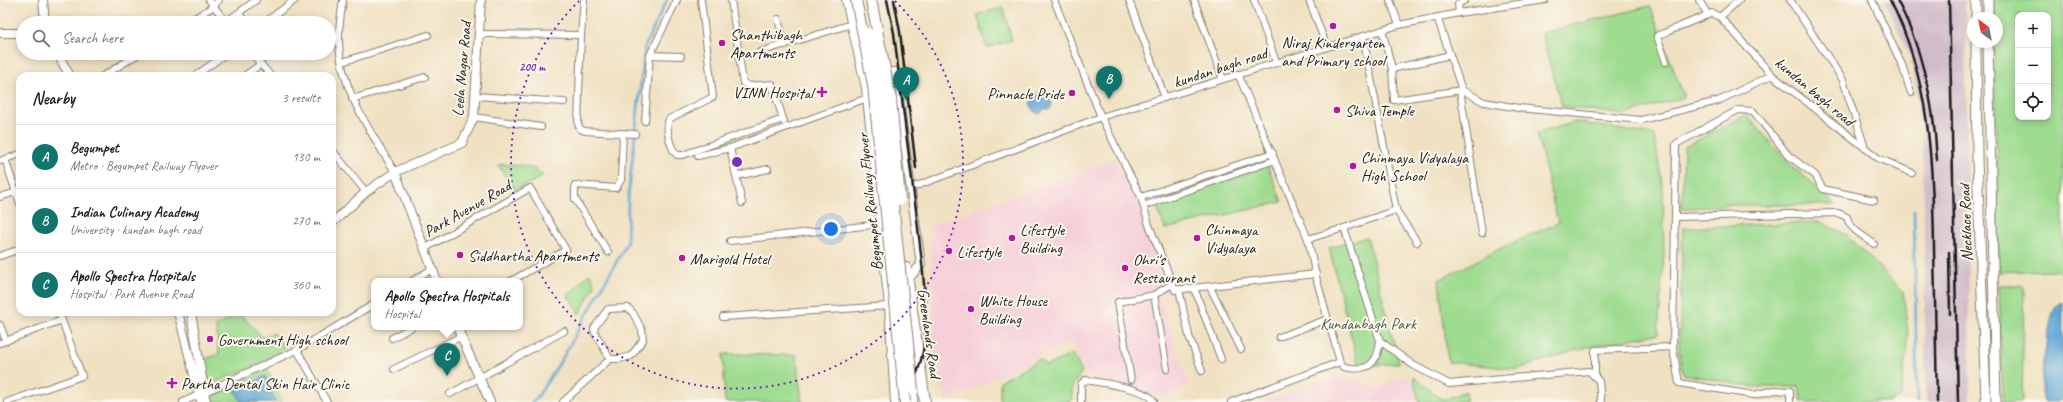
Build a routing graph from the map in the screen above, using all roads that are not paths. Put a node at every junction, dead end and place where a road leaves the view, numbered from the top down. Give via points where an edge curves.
1 (43, 0) edge
2 (209, 0) edge
3 (219, 0) edge
4 (256, 0) edge
5 (295, 0) edge
6 (344, 0) edge
7 (481, 0) edge
8 (584, 0) edge
9 (677, 0) edge
10 (701, 0) edge
11 (730, 0) edge
12 (846, 0) edge
13 (857, 0) edge
14 (871, 0) edge
15 (1054, 0) edge
16 (1129, 0) edge
17 (1194, 0) edge
18 (1254, 0) edge
19 (1309, 0) edge
20 (1390, 0) edge
21 (1465, 0) edge
22 (1545, 0) edge
23 (1699, 0) edge
24 (1739, 0) edge
25 (1790, 0) edge
26 (1872, 0) edge
27 (1976, 0) edge
28 (1988, 0) edge
29 (214, 6) junction
30 (239, 12) junction
31 (1976, 12) edge
32 (1988, 12) edge
33 (1459, 13) junction
34 (1710, 14) junction
35 (44, 16) edge
36 (199, 16) edge
37 (222, 16) edge
38 (234, 16) edge
39 (242, 16) edge
40 (273, 16) edge
41 (1437, 17) junction
42 (1720, 17) junction
43 (778, 19) dead end
44 (852, 24) junction
45 (1399, 25) junction
46 (1382, 30) junction
47 (0, 33) edge
48 (16, 33) edge
49 (479, 34) junction
50 (428, 35) dead end
51 (581, 36) junction
52 (1363, 36) junction
53 (785, 45) junction
54 (1327, 47) junction
55 (1976, 48) edge
56 (1988, 48) edge
57 (760, 52) dead end
58 (650, 55) junction
59 (1450, 55) junction
60 (681, 56) dead end
61 (61, 60) edge
62 (129, 60) edge
63 (217, 60) edge
64 (257, 60) edge
65 (342, 62) junction
66 (1276, 62) junction
67 (1666, 62) dead end
68 (261, 64) junction
69 (1392, 69) junction
70 (67, 72) edge
71 (109, 72) edge
72 (201, 72) edge
73 (250, 72) edge
74 (268, 72) edge
75 (1238, 74) junction
76 (1772, 75) junction
77 (425, 78) dead end
78 (864, 78) junction
79 (1224, 78) junction
80 (1461, 90) junction
81 (898, 92) junction
82 (1911, 93) dead end
83 (476, 96) junction
84 (867, 98) junction
85 (1165, 98) junction
86 (352, 99) junction
87 (564, 102) dead end
88 (1977, 112) junction
89 (1988, 112) junction
90 (474, 117) junction
91 (1101, 117) junction
92 (783, 120) junction
93 (645, 121) dead end
94 (541, 127) dead end
95 (786, 128) junction
96 (751, 131) junction
97 (623, 134) junction
98 (636, 134) dead end
99 (758, 138) junction
100 (1989, 140) junction
101 (1977, 141) junction
102 (730, 148) junction
103 (1865, 148) junction
104 (1273, 153) junction
105 (16, 155) edge
106 (336, 155) edge
107 (698, 156) dead end
108 (2, 160) edge
109 (1275, 160) junction
110 (768, 169) dead end
111 (395, 172) junction
112 (1912, 173) dead end
113 (1210, 174) junction
114 (736, 176) junction
115 (1190, 181) junction
116 (1213, 182) junction
117 (911, 188) junction
118 (1193, 188) junction
119 (16, 192) joint
120 (366, 192) junction
121 (0, 197) edge
122 (1141, 197) junction
123 (1874, 200) dead end
124 (742, 202) dead end
125 (1143, 206) junction
126 (1396, 210) junction
127 (1676, 217) junction
128 (336, 219) edge
129 (881, 224) junction
130 (1344, 228) junction
131 (1482, 233) dead end
132 (1308, 239) junction
133 (730, 241) dead end
134 (1417, 242) dead end
135 (1874, 244) dead end
136 (424, 249) junction
137 (16, 250) edge
138 (608, 252) dead end
139 (0, 256) edge
140 (906, 268) joint
141 (432, 270) junction
142 (1316, 274) junction
143 (417, 278) edge
144 (436, 278) edge
145 (515, 278) edge
146 (908, 280) junction
147 (1172, 284) junction
148 (1210, 287) junction
149 (1194, 288) junction
150 (1179, 289) junction
151 (1154, 295) junction
152 (371, 306) edge
153 (889, 306) junction
154 (60, 316) edge
155 (179, 316) edge
156 (191, 316) edge
157 (723, 317) dead end
158 (1328, 319) junction
159 (62, 320) junction
160 (0, 325) edge
161 (407, 330) edge
162 (458, 330) edge
163 (564, 331) dead end
164 (460, 337) junction
165 (1279, 337) dead end
166 (392, 338) dead end
167 (1380, 341) junction
168 (3, 342) edge
169 (1673, 347) junction
170 (1242, 349) dead end
171 (297, 350) junction
172 (610, 359) junction
173 (1221, 359) dead end
174 (1340, 362) junction
175 (394, 369) dead end
176 (1167, 369) dead end
177 (1202, 370) dead end
178 (1595, 376) junction
179 (480, 378) junction
180 (1131, 380) dead end
181 (450, 394) dead end
182 (201, 396) edge
183 (7, 402) edge
184 (183, 402) edge
185 (206, 402) edge
186 (327, 402) edge
187 (490, 402) edge
188 (563, 402) edge
189 (895, 402) edge
190 (905, 402) edge
191 (912, 402) edge
192 (925, 402) edge
193 (1081, 402) edge
194 (1154, 402) edge
195 (1231, 402) edge
196 (1601, 402) edge
197 (1790, 402) edge
198 (1986, 402) edge
199 (1996, 402) edge

1 - 35 street
2 - 29 street
3 - 29 street
4 - 30 street
5 - 40 street
6 - 65 street via 339,42
7 - 49 street, Leela Nagar Road
8 - 51 street
9 - 58 street
10 - 96 street via 713,97 669,119 667,125 673,151 677,155 683,155
11 - 92 street via 743,83 749,86 772,84
12 - 44 street
13 - 190 main road, Begumpet Railway Flyover, bridge via 873,85
13 - 191 main road, bridge via 880,82 913,390
14 - 140 main road, Begumpet Railway Flyover, bridge via 891,99
15 - 91 street
16 - 85 street
17 - 79 street
18 - 66 street
19 - 54 street
20 - 45 street
21 - 33 street via 1458,4
22 - 33 street, kundan bagh road
23 - 34 street
24 - 42 street
25 - 103 street via 1843,80
26 - 82 street via 1902,65
27 - 31 main road
28 - 32 main road
29 - 36 street
29 - 37 street
30 - 38 street
30 - 39 street
33 - 41 street, kundan bagh road
34 - 42 street, kundan bagh road
34 - 67 street via 1656,36
41 - 45 street, kundan bagh road
41 - 59 street
42 - 76 street, kundan bagh road
43 - 53 street
44 - 53 street
44 - 78 street
45 - 46 street, kundan bagh road
46 - 52 street, kundan bagh road
46 - 69 street
47 - 48 street
49 - 51 street
49 - 83 street, Leela Nagar Road
50 - 65 street
51 - 97 street via 578,124 580,129
52 - 54 street, kundan bagh road
52 - 126 street
53 - 57 street
54 - 66 street, kundan bagh road
55 - 88 main road, Necklace Road
56 - 89 main road, Necklace Road
58 - 60 street
58 - 93 street
59 - 69 street
59 - 80 street
61 - 70 street
62 - 71 street
63 - 72 street
64 - 68 street
65 - 86 street
66 - 75 street, kundan bagh road
68 - 73 street
68 - 74 street
69 - 80 street via 1394,100
75 - 79 street, kundan bagh road
75 - 104 street
76 - 80 street via 1718,101 1641,120 1484,102
76 - 103 street, kundan bagh road
77 - 86 street
78 - 81 street via 895,72
78 - 84 street
79 - 85 street, kundan bagh road
80 - 131 street
81 - 84 street
81 - 117 street
83 - 87 street
83 - 90 street, Leela Nagar Road
84 - 95 street
84 - 129 street
85 - 91 street, kundan bagh road
86 - 111 street
88 - 89 main road
88 - 101 main road, Necklace Road
89 - 100 main road, Necklace Road
90 - 94 street
90 - 111 street, Leela Nagar Road via 462,143
91 - 117 street, kundan bagh road
91 - 122 street
92 - 95 street
92 - 96 street
95 - 99 street
96 - 99 street
97 - 98 street
97 - 138 street via 621,180 618,186 616,188 576,185 575,199
99 - 102 street
100 - 101 main road
100 - 199 main road, Necklace Road
101 - 198 main road, Necklace Road
102 - 107 street
102 - 114 street
103 - 112 street, kundan bagh road via 1878,158
104 - 109 street
104 - 113 street
105 - 108 street
106 - 120 street
108 - 119 street
109 - 116 street
109 - 132 street
110 - 114 street
111 - 120 street, Leela Nagar Road
111 - 136 street
113 - 115 street
113 - 116 street
114 - 124 street
115 - 118 street
115 - 122 street
116 - 118 street
117 - 146 street via 921,265
118 - 125 street
119 - 121 street
120 - 128 street, Leela Nagar Road
122 - 125 street
123 - 127 street via 1823,189 1815,175 1789,156 1753,111 1738,110 1676,144
125 - 147 street
126 - 130 street
126 - 134 street
127 - 135 street via 1838,213 1847,217 1848,222
127 - 169 street
129 - 133 street
129 - 153 street
130 - 132 street
130 - 167 street
132 - 142 street
136 - 141 street
136 - 145 street, Park Avenue Road via 530,188 566,250
137 - 139 street
140 - 146 main road, Greenlands Road
141 - 143 street
141 - 144 street
142 - 148 street
142 - 158 street
146 - 192 main road, Greenlands Road
147 - 150 street via 1175,290
147 - 151 street
148 - 149 street
148 - 170 street
149 - 150 street
149 - 173 street
150 - 177 street via 1190,336
151 - 176 street
151 - 180 street via 1118,302
152 - 171 street
153 - 157 street
153 - 189 street
154 - 159 street
155 - 182 street
156 - 182 street
158 - 165 street
158 - 174 street
159 - 168 street
159 - 183 street via 82,376
160 - 168 street
161 - 166 street
162 - 164 street
163 - 179 street
164 - 175 street
164 - 179 street
167 - 174 street via 1378,354 1371,364 1361,370 1344,367
167 - 178 street via 1413,365 1449,384 1589,371
169 - 178 street via 1595,350
169 - 197 street via 1679,383 1754,395 1776,390 1790,391
171 - 182 street
171 - 186 street
172 - 172 street via 595,333 595,326 608,309 628,308 636,317 643,340 629,358
172 - 188 street
174 - 195 street
178 - 196 street via 1600,381
179 - 181 street
179 - 187 street
182 - 184 street
182 - 185 street
193 - 194 street via 1081,384 1085,380 1121,386 1150,396

